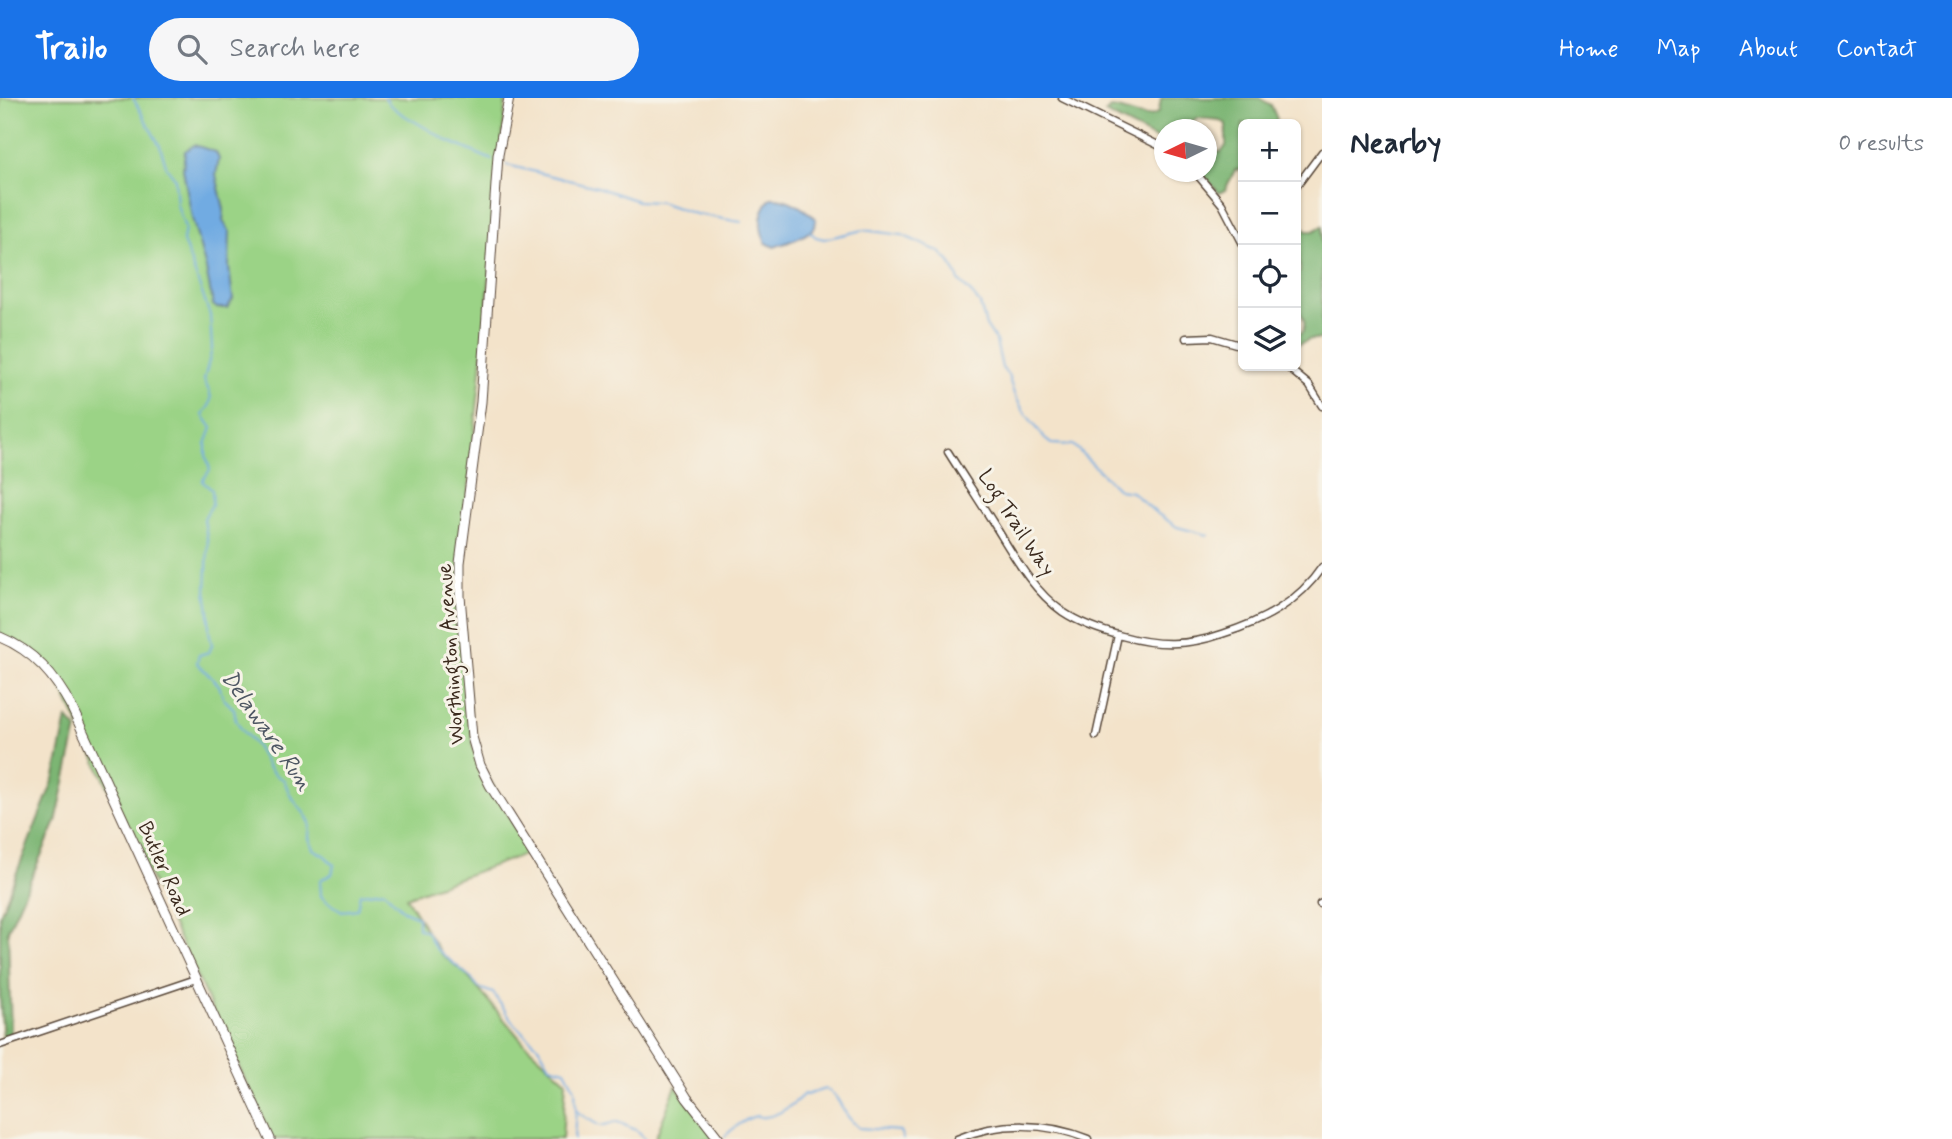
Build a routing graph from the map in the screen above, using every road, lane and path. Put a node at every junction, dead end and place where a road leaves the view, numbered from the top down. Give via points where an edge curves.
1 (509, 98) edge
2 (1062, 98) edge
3 (1154, 143) edge
4 (1322, 152) edge
5 (1204, 182) edge
6 (1300, 182) edge
7 (1236, 228) joint
8 (1238, 233) edge
9 (1186, 338) dead end
10 (1238, 345) edge
11 (1292, 371) edge
12 (1322, 406) edge
13 (948, 452) dead end
14 (1322, 567) edge
15 (1118, 635) junction
16 (0, 637) edge
17 (1096, 736) dead end
18 (196, 979) junction
19 (0, 1045) edge
20 (270, 1139) edge
21 (719, 1139) edge
22 (957, 1139) edge
23 (1088, 1139) edge

1 - 21 main road, Worthington Avenue via 496,177 481,402 461,547 460,596 472,737 480,765 503,807 687,1098
2 - 3 street
4 - 6 street
5 - 7 street
7 - 8 street
9 - 10 street via 1212,337
11 - 12 street via 1309,385
13 - 15 street, Log Trail Way via 1039,591 1078,621
14 - 15 street, Log Trail Way via 1278,611 1220,635 1166,645
15 - 17 street
16 - 18 main road, Butler Road via 30,653 62,689
18 - 19 street
18 - 20 main road, Butler Road
22 - 23 street via 1025,1126

